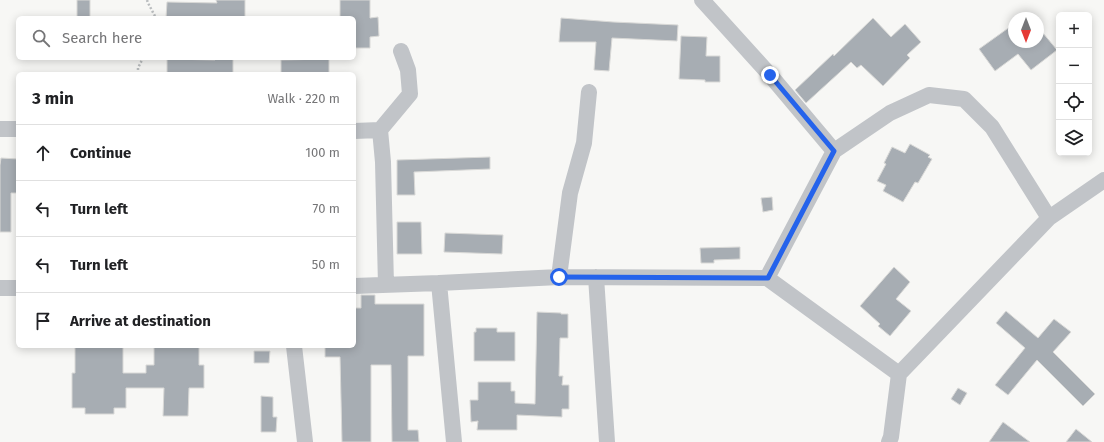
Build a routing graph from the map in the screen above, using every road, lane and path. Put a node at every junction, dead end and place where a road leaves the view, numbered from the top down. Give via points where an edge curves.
1 (147, 0) edge
2 (702, 0) edge
3 (155, 16) edge
4 (401, 51) dead end
5 (142, 60) edge
6 (138, 72) edge
7 (589, 92) dead end
8 (0, 129) edge
9 (16, 129) edge
10 (380, 130) junction
11 (356, 131) edge
12 (834, 151) junction
13 (1104, 180) edge
14 (1049, 218) junction
15 (559, 277) junction
16 (596, 277) junction
17 (768, 278) junction
18 (439, 283) junction
19 (386, 285) junction
20 (356, 286) edge
21 (0, 288) edge
22 (16, 288) edge
23 (294, 348) edge
24 (899, 374) junction
25 (891, 440) edge
26 (305, 442) edge
27 (454, 442) edge
28 (607, 442) edge

1 - 3 path
2 - 12 street
4 - 10 street via 408,70 410,94
5 - 6 path
7 - 15 street via 584,143 570,193
8 - 9 street
10 - 11 street
10 - 19 street via 384,162
12 - 14 street via 890,113 929,95 964,99 992,127
12 - 17 street
13 - 14 street
14 - 24 street
15 - 16 street
15 - 18 street
16 - 17 street
16 - 28 street
17 - 24 street
18 - 19 street
18 - 27 street
19 - 20 street
21 - 22 street
23 - 26 street
24 - 25 street

